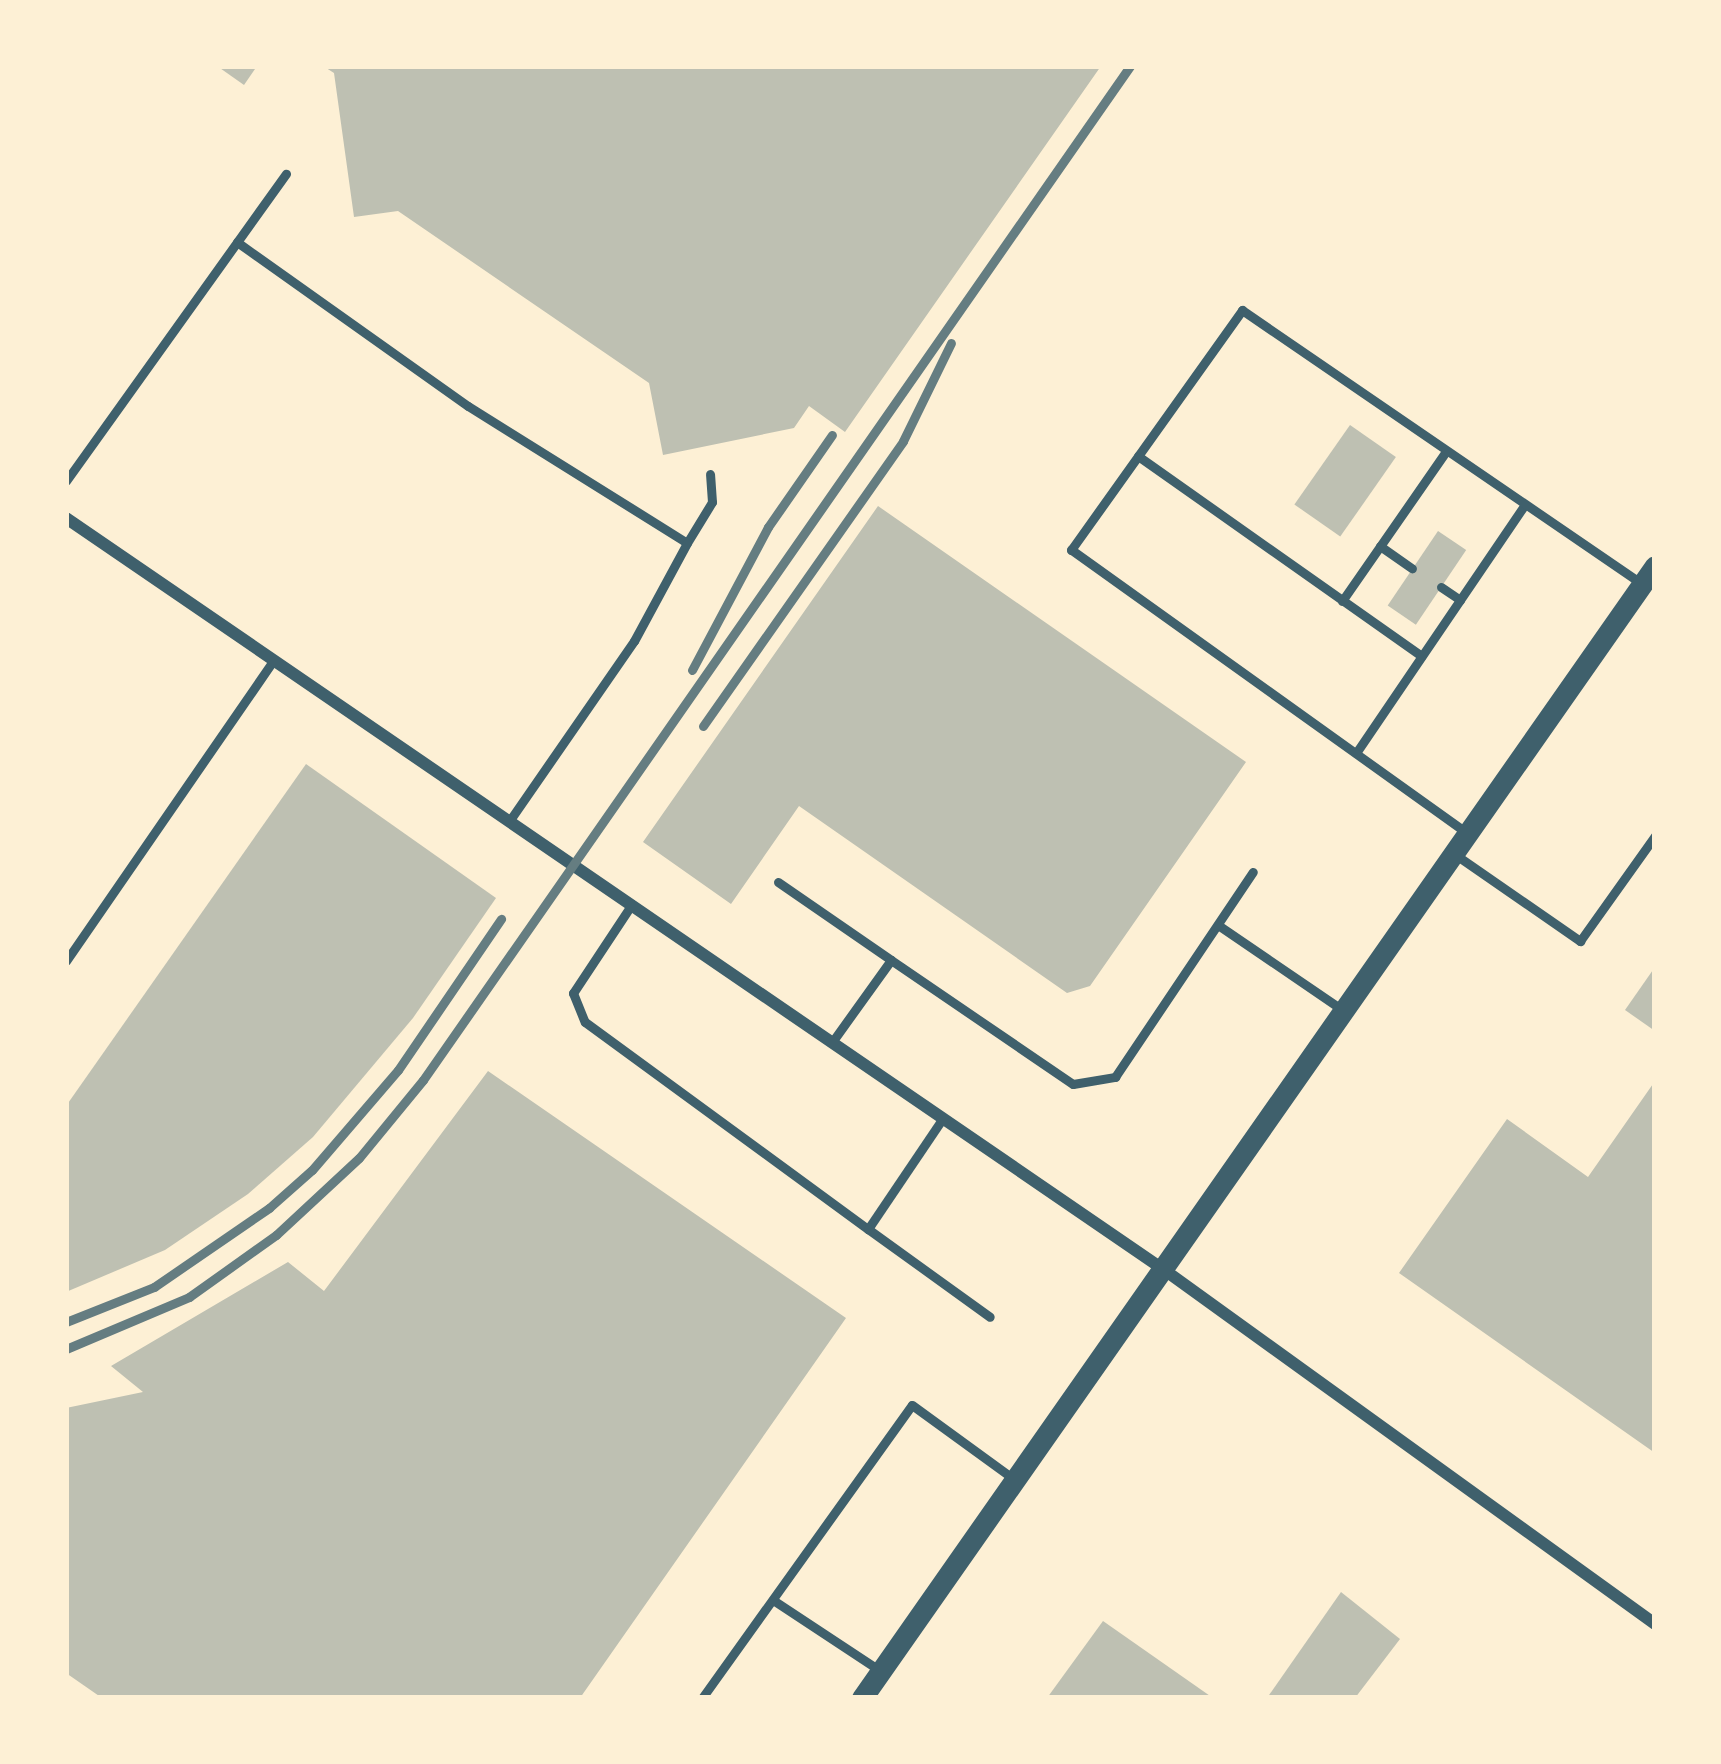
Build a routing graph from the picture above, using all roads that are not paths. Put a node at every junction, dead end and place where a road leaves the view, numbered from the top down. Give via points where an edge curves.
1 (286, 174) dead end
2 (237, 242) junction
3 (1445, 453) junction
4 (1138, 456) junction
5 (710, 473) dead end
6 (66, 481) edge
7 (1524, 506) junction
8 (66, 518) edge
9 (687, 543) junction
10 (1380, 546) junction
11 (1412, 568) dead end
12 (1648, 575) edge
13 (1441, 587) dead end
14 (1460, 600) junction
15 (1342, 601) junction
16 (1421, 656) junction
17 (274, 660) junction
18 (1356, 753) junction
19 (510, 820) junction
20 (1467, 833) junction
21 (1655, 836) edge
22 (1453, 853) junction
23 (1253, 872) dead end
24 (778, 882) dead end
25 (632, 904) junction
26 (1218, 925) junction
27 (891, 960) junction
28 (66, 961) edge
29 (1343, 1011) junction
30 (832, 1042) junction
31 (943, 1118) junction
32 (868, 1229) junction
33 (1162, 1269) junction
34 (990, 1317) dead end
35 (1015, 1480) junction
36 (773, 1600) junction
37 (1655, 1624) edge
38 (880, 1671) junction
39 (702, 1698) edge
40 (862, 1698) edge

1 - 2 lane
2 - 6 lane
2 - 9 lane via 468,406
3 - 4 lane via 1242,310
3 - 7 lane
3 - 10 lane
4 - 15 lane
4 - 18 lane via 1072,550
5 - 9 lane via 712,502
7 - 12 lane
7 - 14 lane
8 - 17 street
9 - 19 lane via 634,641
10 - 11 lane
10 - 15 lane
12 - 20 street
13 - 14 lane
14 - 16 lane
15 - 16 lane
16 - 18 lane
17 - 19 street
17 - 28 lane
18 - 20 lane
19 - 25 street
20 - 22 street
21 - 22 lane via 1580,941
22 - 29 street
23 - 26 lane
24 - 27 lane
25 - 30 street
25 - 32 lane via 573,992 585,1022
26 - 27 lane via 1115,1077 1073,1084
26 - 29 lane
27 - 30 lane
29 - 33 street
30 - 31 street
31 - 32 lane
31 - 33 street
32 - 34 lane
33 - 35 street
33 - 37 street
35 - 36 lane via 912,1405
35 - 38 street
36 - 38 lane
36 - 39 lane
38 - 40 street

